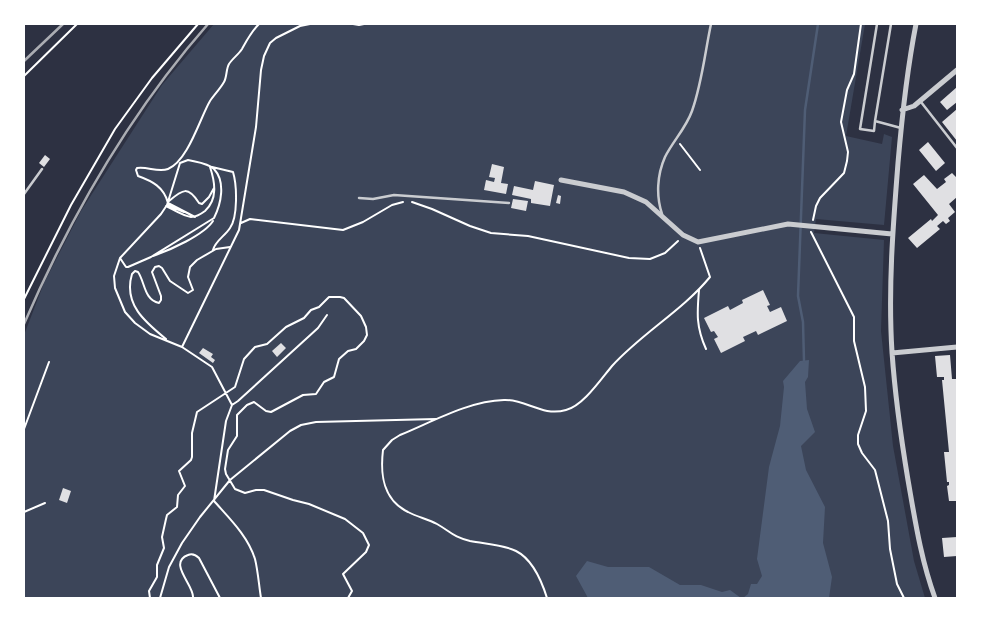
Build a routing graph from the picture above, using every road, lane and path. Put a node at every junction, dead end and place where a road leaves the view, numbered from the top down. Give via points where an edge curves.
1 (77, 24) edge
2 (198, 24) edge
3 (259, 24) edge
4 (310, 24) edge
5 (353, 24) edge
6 (364, 24) edge
7 (710, 24) edge
8 (862, 24) edge
9 (878, 24) edge
10 (891, 24) edge
11 (916, 24) edge
12 (957, 70) edge
13 (24, 76) edge
14 (920, 101) junction
15 (902, 110) junction
16 (875, 122) junction
17 (901, 128) junction
18 (677, 139) junction
19 (957, 148) edge
20 (210, 166) junction
21 (42, 169) dead end
22 (700, 170) dead end
23 (561, 180) dead end
24 (214, 187) junction
25 (24, 194) edge
26 (359, 198) dead end
27 (509, 203) dead end
28 (167, 205) junction
29 (663, 216) junction
30 (241, 223) junction
31 (809, 225) junction
32 (892, 234) junction
33 (683, 235) junction
34 (698, 242) junction
35 (230, 247) junction
36 (212, 252) junction
37 (120, 258) junction
38 (699, 290) junction
39 (24, 299) edge
40 (327, 315) dead end
41 (168, 341) junction
42 (182, 347) junction
43 (957, 347) edge
44 (706, 349) dead end
45 (892, 353) junction
46 (49, 362) dead end
47 (226, 392) junction
48 (232, 405) junction
49 (438, 419) junction
50 (24, 429) edge
51 (230, 480) junction
52 (214, 500) junction
53 (45, 502) dead end
54 (24, 512) edge
55 (150, 598) edge
56 (160, 598) edge
57 (193, 598) edge
58 (220, 598) edge
59 (260, 598) edge
60 (348, 598) edge
61 (547, 598) edge
62 (904, 598) edge
63 (934, 598) edge

1 - 13 path
2 - 39 path via 152,78 115,129 71,205
3 - 28 path via 229,64 225,81 209,102 197,132 180,159 168,169 137,168 138,176 159,186
4 - 30 path via 276,38 264,56
5 - 6 path
7 - 18 lane via 692,111
8 - 31 path via 854,74 847,90 841,122 848,152 844,173 820,198
9 - 16 lane via 860,129 874,131
10 - 16 lane
11 - 15 street
12 - 14 street
14 - 15 street
14 - 19 lane
15 - 17 street
16 - 17 lane
17 - 32 street
18 - 22 path
18 - 29 lane via 665,157 659,178 658,201
20 - 24 path
20 - 28 path via 188,160 180,163
20 - 36 path via 233,172 236,188 234,222 214,244
20 - 37 path via 221,187 214,218 151,257 128,267
21 - 25 lane
23 - 29 street via 624,192 646,202
24 - 28 path via 202,204 190,192 183,191
24 - 28 path via 211,205 195,217
26 - 27 lane via 394,195
28 - 37 path
29 - 33 street
30 - 33 path via 250,219 343,230 392,205 409,201 491,233 528,236 630,258 650,258 665,253
30 - 35 path
31 - 32 street
31 - 34 street via 788,224
31 - 62 path via 854,317 854,340 865,387 866,411 858,444 875,470 888,522 897,584
32 - 45 street
33 - 34 street
34 - 38 path via 710,277
35 - 36 path via 216,248
35 - 42 path
36 - 41 path via 190,267 191,292 185,292 170,281 159,266 153,268 161,296 159,303 153,302 144,290 138,272 132,274 130,291 135,309
37 - 41 path via 114,276 115,288 125,312 150,334
38 - 44 path via 697,314
38 - 49 path via 623,354 580,403 567,410 543,411 506,400 469,407
40 - 48 path via 318,328
41 - 42 path
42 - 47 path via 212,367
43 - 45 street
45 - 63 street via 915,520
46 - 50 path
47 - 48 path
47 - 51 path via 236,387 244,359 255,347 267,344 329,297 344,298 362,316 367,331 364,341 356,349 343,354 334,376 324,382 316,394 303,395 271,412 254,402 240,411 237,415 237,436 229,446 225,464
47 - 55 path via 197,412 192,434 192,457 179,471 184,486 178,495 177,507 166,519 162,537 164,548 157,565 157,577 149,591
48 - 52 path via 226,422
49 - 51 path via 300,425 278,439
49 - 61 path via 400,435 383,450 383,480 389,497 407,512 436,523 455,537 516,551 529,563
51 - 52 path
51 - 60 path via 242,493 264,490 309,504 345,519 363,533 369,545 366,552 343,574 352,591
52 - 56 path via 182,543 169,567
52 - 59 path via 250,547
53 - 54 path
57 - 58 path via 192,589 180,567 183,558 190,554 199,558

